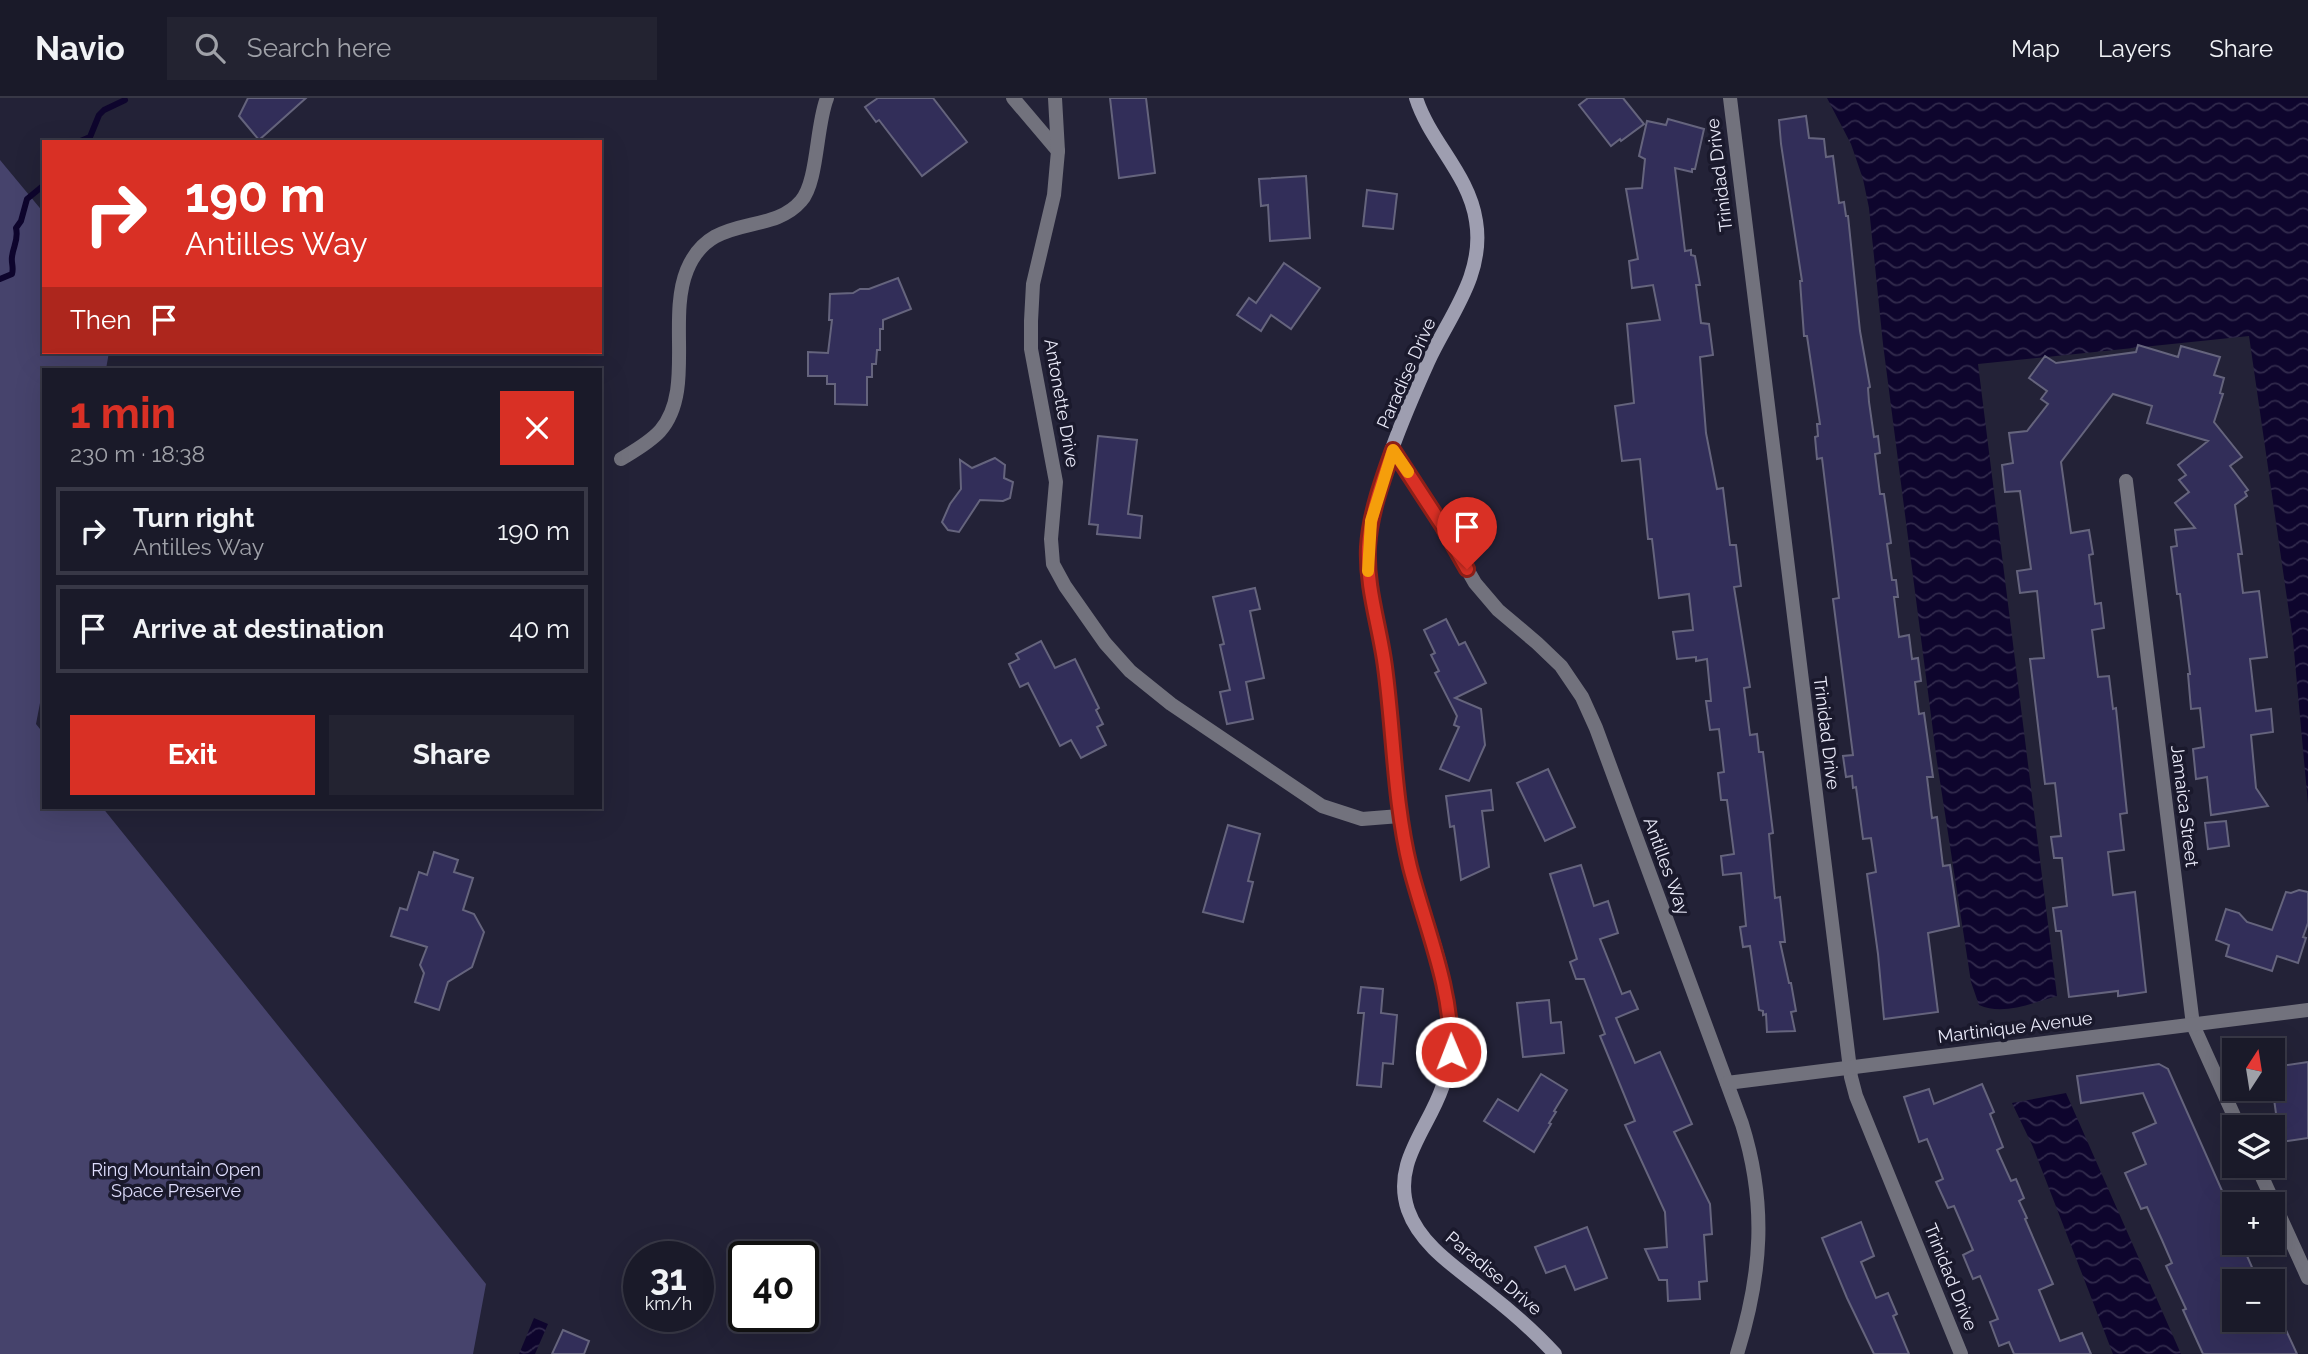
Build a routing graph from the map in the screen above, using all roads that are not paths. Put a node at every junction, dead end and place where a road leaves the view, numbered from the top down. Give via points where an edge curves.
1 (827, 98) edge
2 (1013, 98) edge
3 (1055, 98) edge
4 (1416, 98) edge
5 (1730, 98) edge
6 (1058, 152) junction
7 (1393, 450) junction
8 (621, 459) dead end
9 (2126, 481) dead end
10 (1400, 816) junction
11 (2308, 1010) edge
12 (2193, 1025) junction
13 (1849, 1068) junction
14 (1727, 1083) junction
15 (2234, 1115) edge
16 (2263, 1178) edge
17 (2306, 1269) edge
18 (1555, 1354) edge
19 (1737, 1354) edge
20 (1961, 1354) edge

1 - 8 street via 811,178 801,201 774,217 720,234 690,262 680,293 672,412 651,439
2 - 6 street
3 - 6 street, Antonette Drive
4 - 7 street, Paradise Drive via 1468,193 1478,228 1478,253
5 - 13 street, Trinidad Drive
6 - 10 street, Antonette Drive via 1054,195 1033,284 1031,321 1031,349 1056,482 1053,564 1105,643 1130,671 1181,711 1322,806 1362,818
7 - 10 street, Paradise Drive via 1371,521 1368,567 1385,668
7 - 14 street, Antilles Way via 1486,597 1549,653 1582,698
9 - 12 street, Jamaica Street
10 - 18 street, Paradise Drive via 1413,880 1446,988 1451,1033 1442,1088 1406,1167 1406,1205 1427,1242
11 - 12 street, Martinique Avenue
12 - 13 street, Martinique Avenue
12 - 15 street, Jamaica Street
13 - 14 street, Martinique Avenue
13 - 20 street, Trinidad Drive via 1856,1096
14 - 19 street, Antilles Way via 1754,1165 1760,1214 1754,1284
16 - 17 street

